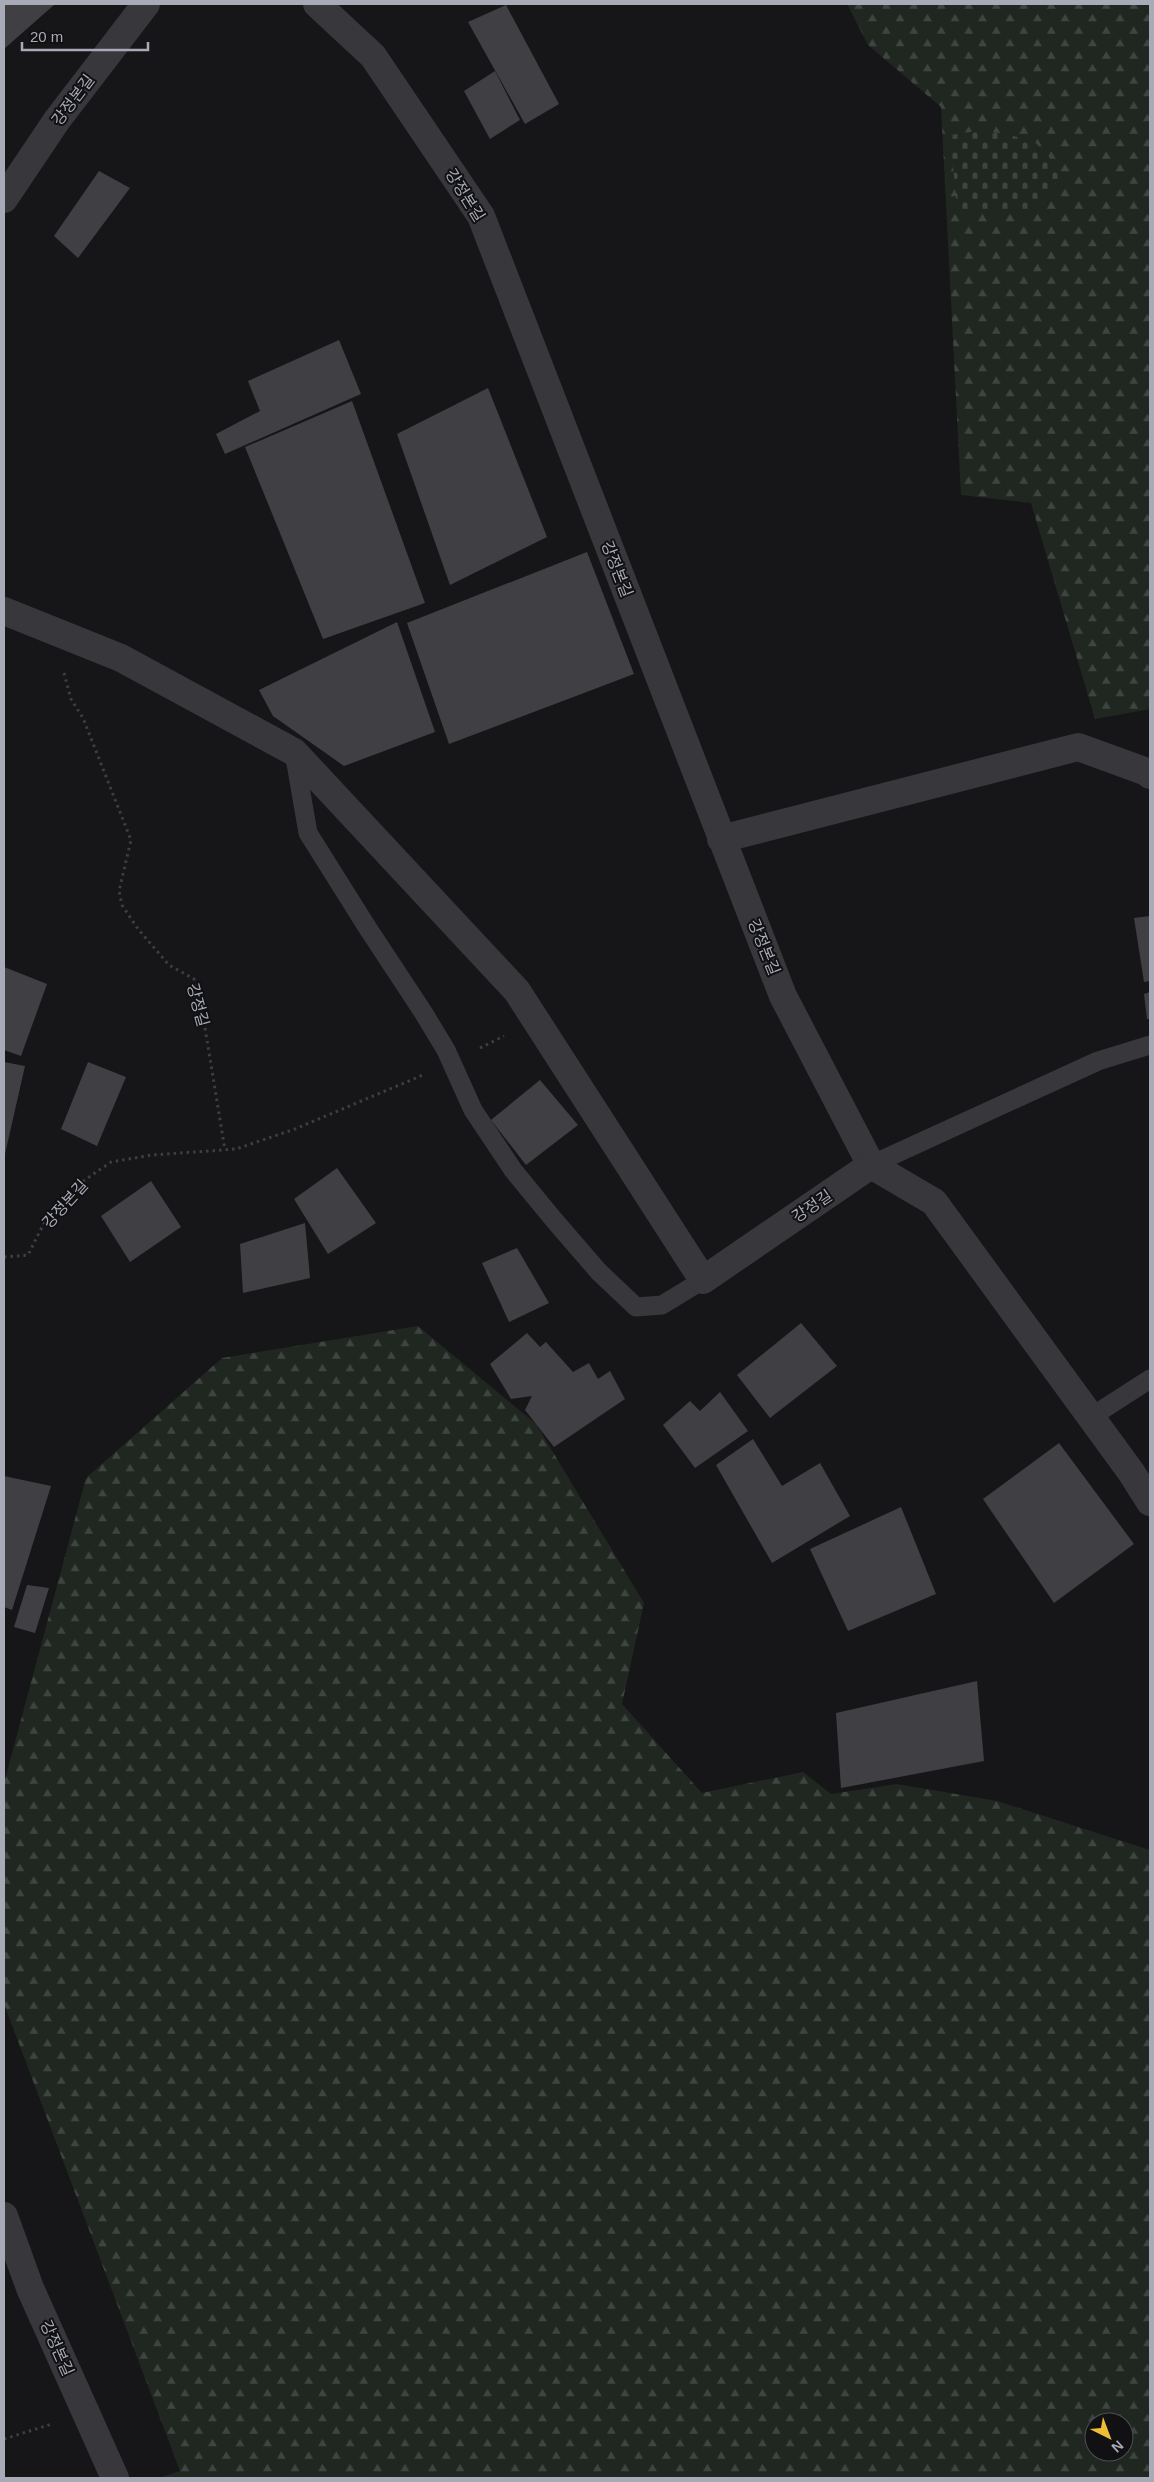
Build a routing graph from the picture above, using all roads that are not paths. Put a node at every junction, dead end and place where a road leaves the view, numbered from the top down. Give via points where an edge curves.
1 (146, 4) edge
2 (317, 4) edge
3 (4, 199) edge
4 (4, 611) edge
5 (294, 752) junction
6 (1150, 775) edge
7 (721, 839) junction
8 (1150, 1045) edge
9 (871, 1165) junction
10 (703, 1280) junction
11 (1150, 1379) edge
12 (1091, 1417) junction
13 (1150, 1502) edge
14 (4, 2216) edge
15 (115, 2478) edge

1 - 3 street, 강정본길 via 58,120
2 - 7 street, 강정본길 via 373,56 481,216
4 - 5 street via 121,658
5 - 10 street via 517,991
5 - 10 lane, 강정길 via 308,832 423,1012 452,1062 474,1110 513,1170 599,1272 636,1307 662,1305
6 - 7 street via 1078,747
7 - 9 street, 강정본길 via 783,996
8 - 9 lane via 1098,1061
9 - 10 street, 강정길
9 - 12 street via 934,1202
11 - 12 lane
12 - 13 street
14 - 15 street, 강정본길 via 30,2288

